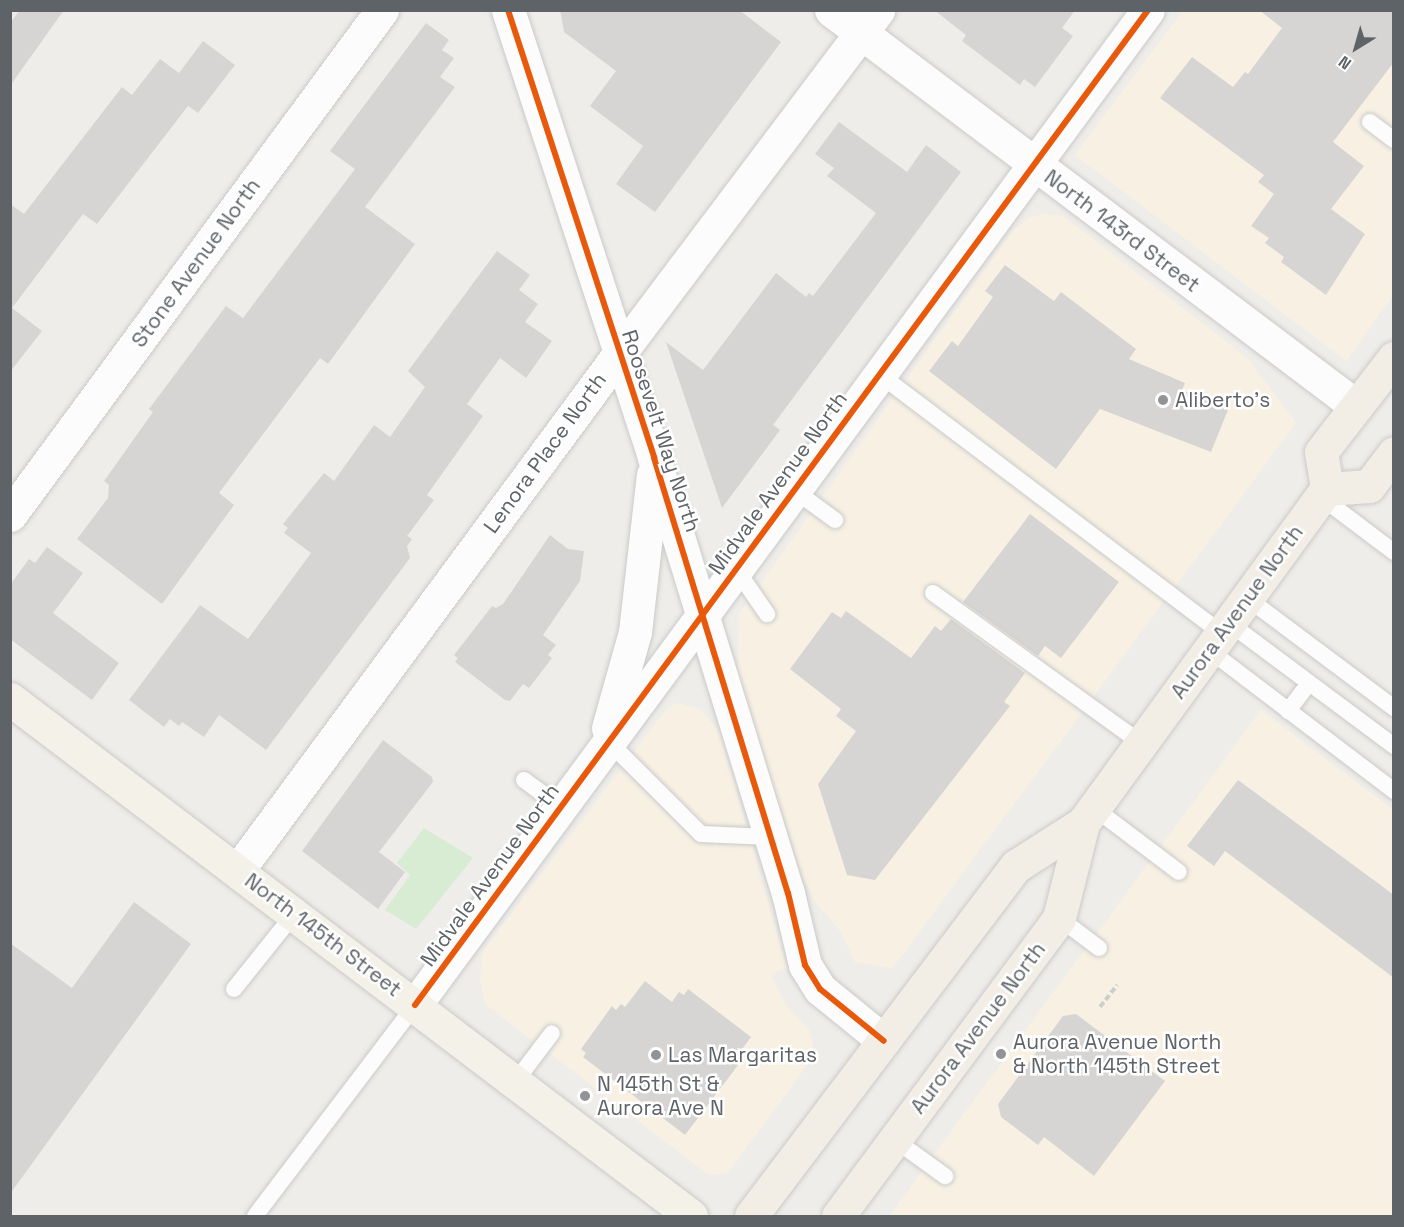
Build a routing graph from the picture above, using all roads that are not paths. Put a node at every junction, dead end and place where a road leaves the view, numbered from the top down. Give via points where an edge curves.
1 (382, 10) edge
2 (508, 10) edge
3 (831, 10) edge
4 (1148, 10) edge
5 (870, 22) edge
6 (1370, 123) dead end
7 (1394, 140) edge
8 (1035, 166) junction
9 (619, 354) junction
10 (1394, 358) edge
11 (879, 374) junction
12 (1356, 406) junction
13 (1394, 453) edge
14 (654, 458) junction
15 (794, 490) junction
16 (1324, 493) junction
17 (10, 515) edge
18 (835, 520) dead end
19 (1394, 552) edge
20 (736, 569) junction
21 (933, 593) dead end
22 (766, 614) dead end
23 (702, 616) junction
24 (1227, 626) junction
25 (1309, 683) junction
26 (1360, 684) junction
27 (1394, 696) edge
28 (10, 699) edge
29 (1394, 708) edge
30 (1288, 711) junction
31 (1141, 743) junction
32 (1394, 746) edge
33 (604, 749) junction
34 (524, 780) dead end
35 (1394, 792) edge
36 (561, 807) junction
37 (1088, 816) junction
38 (769, 837) junction
39 (238, 870) junction
40 (1179, 872) dead end
41 (294, 914) junction
42 (1059, 918) junction
43 (1099, 948) dead end
44 (234, 989) dead end
45 (415, 1005) junction
46 (552, 1033) dead end
47 (884, 1041) junction
48 (515, 1082) junction
49 (895, 1140) junction
50 (945, 1176) dead end
51 (255, 1216) edge
52 (691, 1216) edge
53 (751, 1216) edge
54 (838, 1216) edge

1 - 17 street, Stone Avenue North
2 - 9 street, Roosevelt Way North
3 - 5 street, North 143rd Street
4 - 8 street, Midvale Avenue North
5 - 8 street, North 143rd Street
5 - 9 street, Lenora Place North
6 - 7 lane
8 - 11 street, Midvale Avenue North
8 - 12 street, North 143rd Street
9 - 14 street, Roosevelt Way North
9 - 39 street, Lenora Place North
10 - 12 highway
11 - 15 street, Midvale Avenue North
11 - 24 lane
12 - 16 highway via 1321,452
13 - 16 highway via 1369,486
14 - 23 street, Roosevelt Way North
14 - 33 street via 635,632
15 - 18 lane
15 - 20 street, Midvale Avenue North
16 - 19 lane
16 - 24 highway, Aurora Avenue North
20 - 22 lane
20 - 23 street, Midvale Avenue North
21 - 31 lane
23 - 33 street, Midvale Avenue North
23 - 38 street, Roosevelt Way North
24 - 25 lane
24 - 26 lane
24 - 30 lane
24 - 31 highway, Aurora Avenue North
25 - 30 lane
25 - 32 lane
26 - 27 lane via 1380,685
26 - 29 lane
28 - 39 main road, North 145th Street
30 - 35 lane
31 - 37 highway, Aurora Avenue North
33 - 36 street, Midvale Avenue North
33 - 38 lane via 701,834
34 - 36 lane
36 - 45 street, Midvale Avenue North
37 - 40 lane
37 - 42 highway, Aurora Avenue North
37 - 47 highway, Aurora Avenue North via 1016,866
38 - 47 street, Roosevelt Way North via 805,965 820,989
39 - 41 main road, North 145th Street
41 - 44 lane
41 - 45 main road, North 145th Street
42 - 43 lane
42 - 49 highway, Aurora Avenue North
45 - 48 main road, North 145th Street
45 - 51 lane
46 - 48 lane
47 - 53 highway, Aurora Avenue North
48 - 52 main road, North 145th Street
49 - 50 lane
49 - 54 highway, Aurora Avenue North

